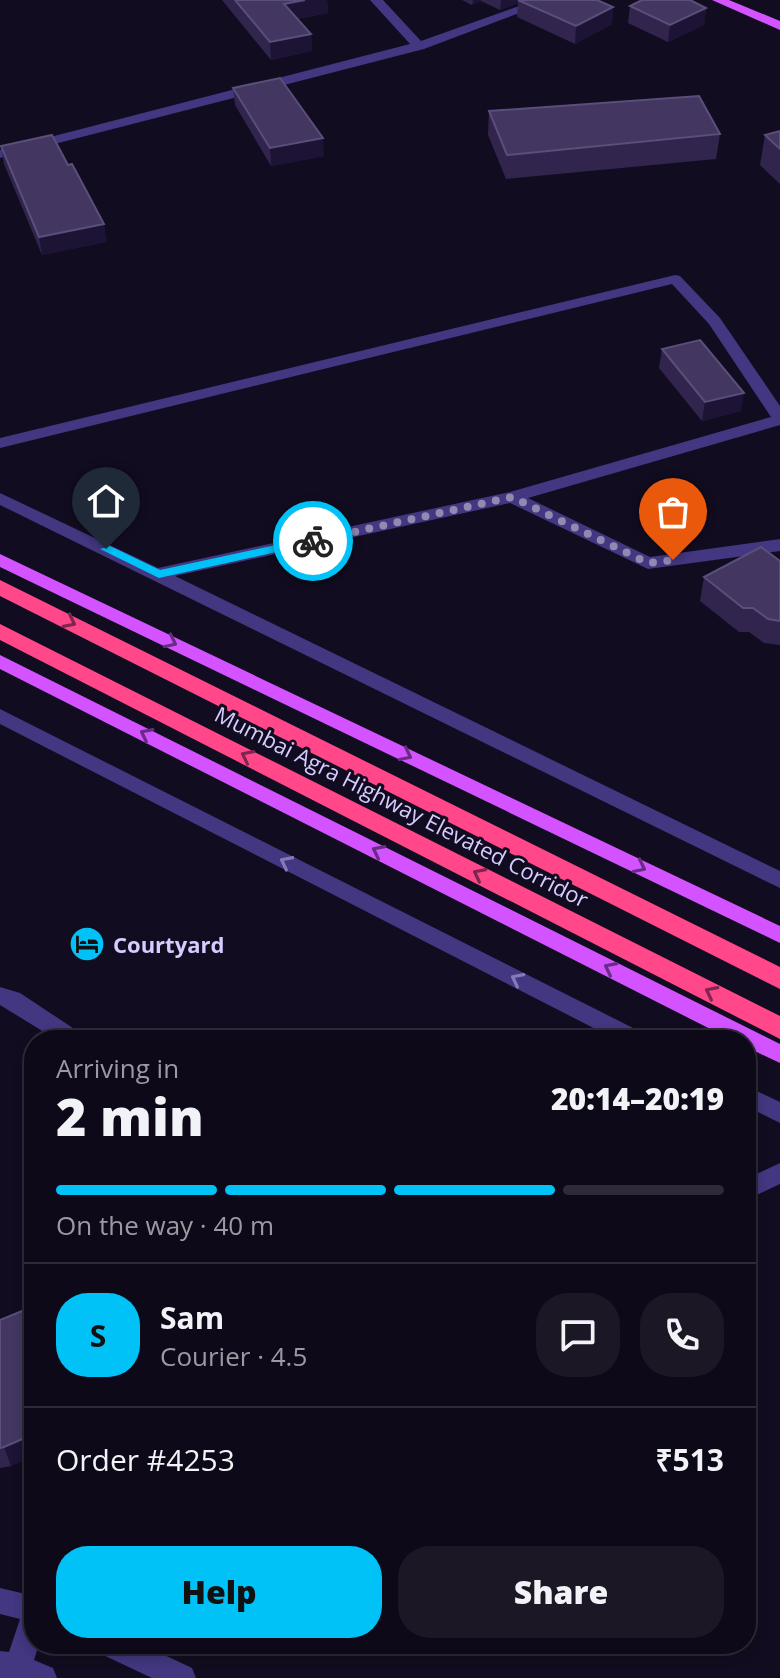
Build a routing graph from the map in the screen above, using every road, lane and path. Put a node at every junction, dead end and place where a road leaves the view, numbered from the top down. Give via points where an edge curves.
1 (376, 0) edge
2 (548, 0) edge
3 (718, 0) edge
4 (780, 26) edge
5 (419, 46) junction
6 (0, 154) edge
7 (780, 419) edge
8 (0, 443) edge
9 (512, 497) junction
10 (0, 498) edge
11 (780, 545) edge
12 (0, 560) edge
13 (159, 574) junction
14 (0, 587) edge
15 (0, 631) edge
16 (0, 661) edge
17 (0, 716) edge
18 (780, 880) edge
19 (780, 935) edge
20 (780, 979) edge
21 (0, 996) edge
22 (780, 1028) edge
23 (59, 1030) edge
24 (617, 1030) edge
25 (732, 1030) edge
26 (756, 1042) edge
27 (780, 1054) edge
28 (756, 1100) edge
29 (780, 1113) edge
30 (780, 1173) edge
31 (756, 1185) edge
32 (0, 1601) edge
33 (24, 1607) edge
34 (24, 1639) edge
35 (132, 1654) edge
36 (11, 1670) edge
37 (43, 1678) edge
38 (182, 1678) edge

1 - 5 street
2 - 5 street
3 - 4 main road
5 - 6 street
7 - 8 street via 715,321 675,279
7 - 9 street
9 - 11 street via 648,563
9 - 13 street
10 - 13 street
12 -> 19 main road
13 - 18 street
14 -> 20 highway, Mumbai Agra Highway Elevated Corridor
22 -> 15 highway, Mumbai Agra Highway Elevated Corridor
25 -> 16 main road
24 -> 17 street
21 - 23 street
27 -> 26 main road
28 - 29 street
30 - 31 street
32 - 33 street
34 - 36 street
35 - 38 street
36 - 37 street

